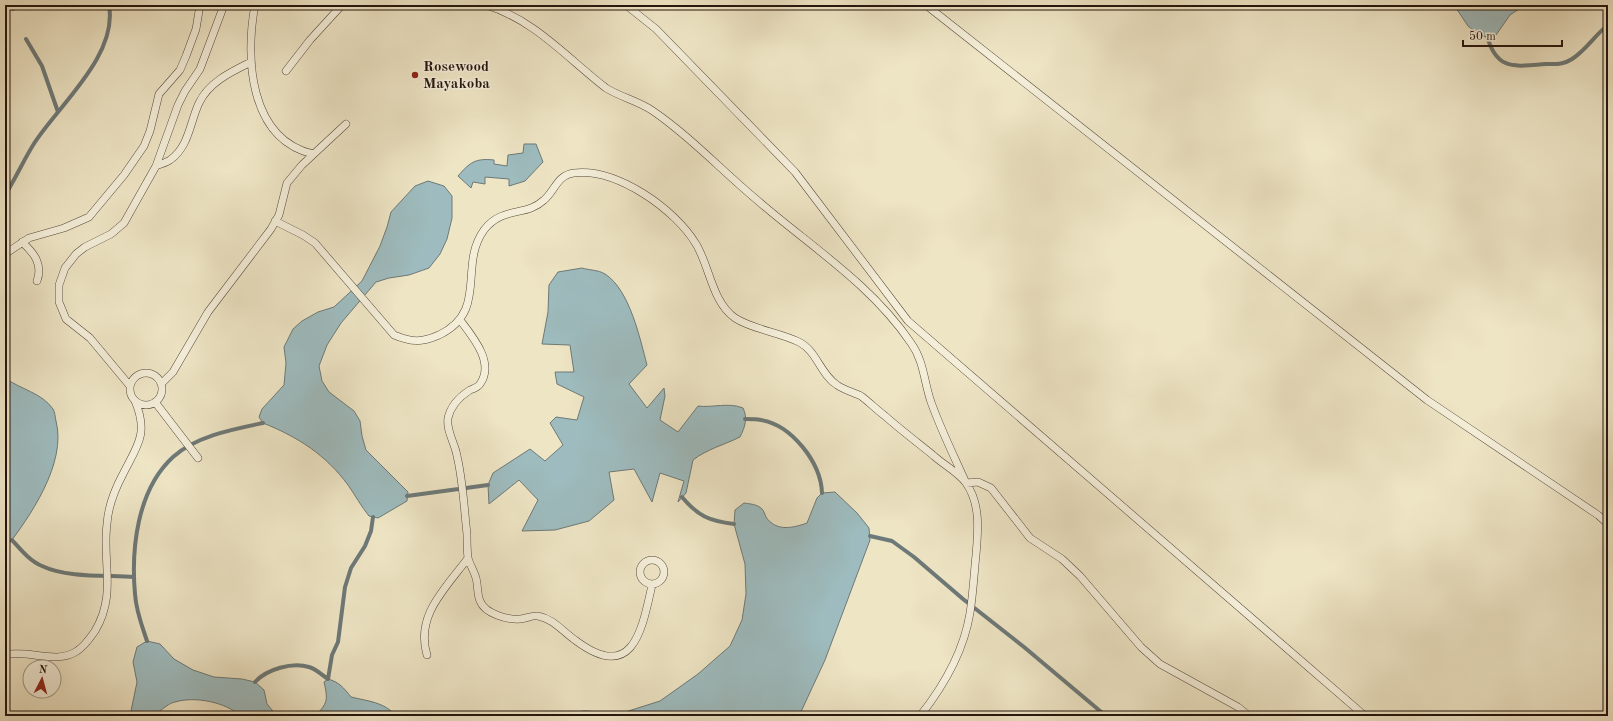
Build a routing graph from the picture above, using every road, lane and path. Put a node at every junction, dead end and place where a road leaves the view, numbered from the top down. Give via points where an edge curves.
1 (200, 5) edge
2 (224, 5) edge
3 (255, 5) edge
4 (342, 5) edge
5 (486, 5) edge
6 (626, 5) edge
7 (926, 5) edge
8 (251, 62) junction
9 (286, 71) dead end
10 (346, 124) dead end
11 (313, 154) junction
12 (156, 166) junction
13 (276, 221) junction
14 (22, 242) junction
15 (5, 254) edge
16 (37, 281) dead end
17 (460, 320) junction
18 (161, 384) junction
19 (130, 386) junction
20 (135, 401) junction
21 (155, 402) junction
22 (197, 456) dead end
23 (966, 483) junction
24 (1608, 524) edge
25 (468, 558) junction
26 (652, 585) dead end
27 (5, 655) edge
28 (427, 655) dead end
29 (920, 716) edge
30 (1249, 716) edge
31 (1366, 716) edge

1 - 14 lane via 196,29 180,70 159,94 144,146 124,175 89,217
2 - 12 lane via 200,69 178,105
3 - 8 lane via 250,41
4 - 9 lane
5 - 23 lane via 515,17 545,36 611,91 653,110 869,293 911,343 922,362 930,400
6 - 31 lane via 656,28 795,172 908,321
7 - 24 lane via 1427,400
8 - 11 lane via 261,111 273,130 300,150
8 - 12 lane via 212,85 199,103 187,139 170,160
10 - 11 lane
11 - 13 lane via 287,183
12 - 19 lane via 124,223 111,234 76,254 65,268 59,285 59,302 66,318 90,338
13 - 17 lane via 315,243 394,335 408,341 421,342 450,329
13 - 18 lane via 208,312 173,372
14 - 15 lane
14 - 16 lane via 39,264
17 - 23 lane via 471,292 477,243 493,221 506,213 528,209 544,201 560,179 573,173 608,177 648,196 685,228 697,245 723,306 736,318 799,342 809,349 827,377 838,386 861,397
17 - 25 lane via 485,362 485,372 480,385 458,397 448,418 461,480
18 - 19 lane via 154,376 145,373 135,377
18 - 21 lane via 161,394
19 - 20 lane
20 - 21 lane via 144,405
20 - 27 lane via 140,421 140,441 122,475 111,505 107,524 108,584 98,625 88,641 76,652 60,657
21 - 22 lane
23 - 29 lane via 976,508 978,526 970,613 958,652 946,677
23 - 30 lane via 978,482 991,488 1030,538 1062,559 1080,576 1141,647 1160,664 1238,707
25 - 26 lane via 476,577 481,603 489,611 507,618 535,616 550,619 592,652 610,656 626,653 636,641 644,621
25 - 28 lane via 444,588 425,624 423,642

